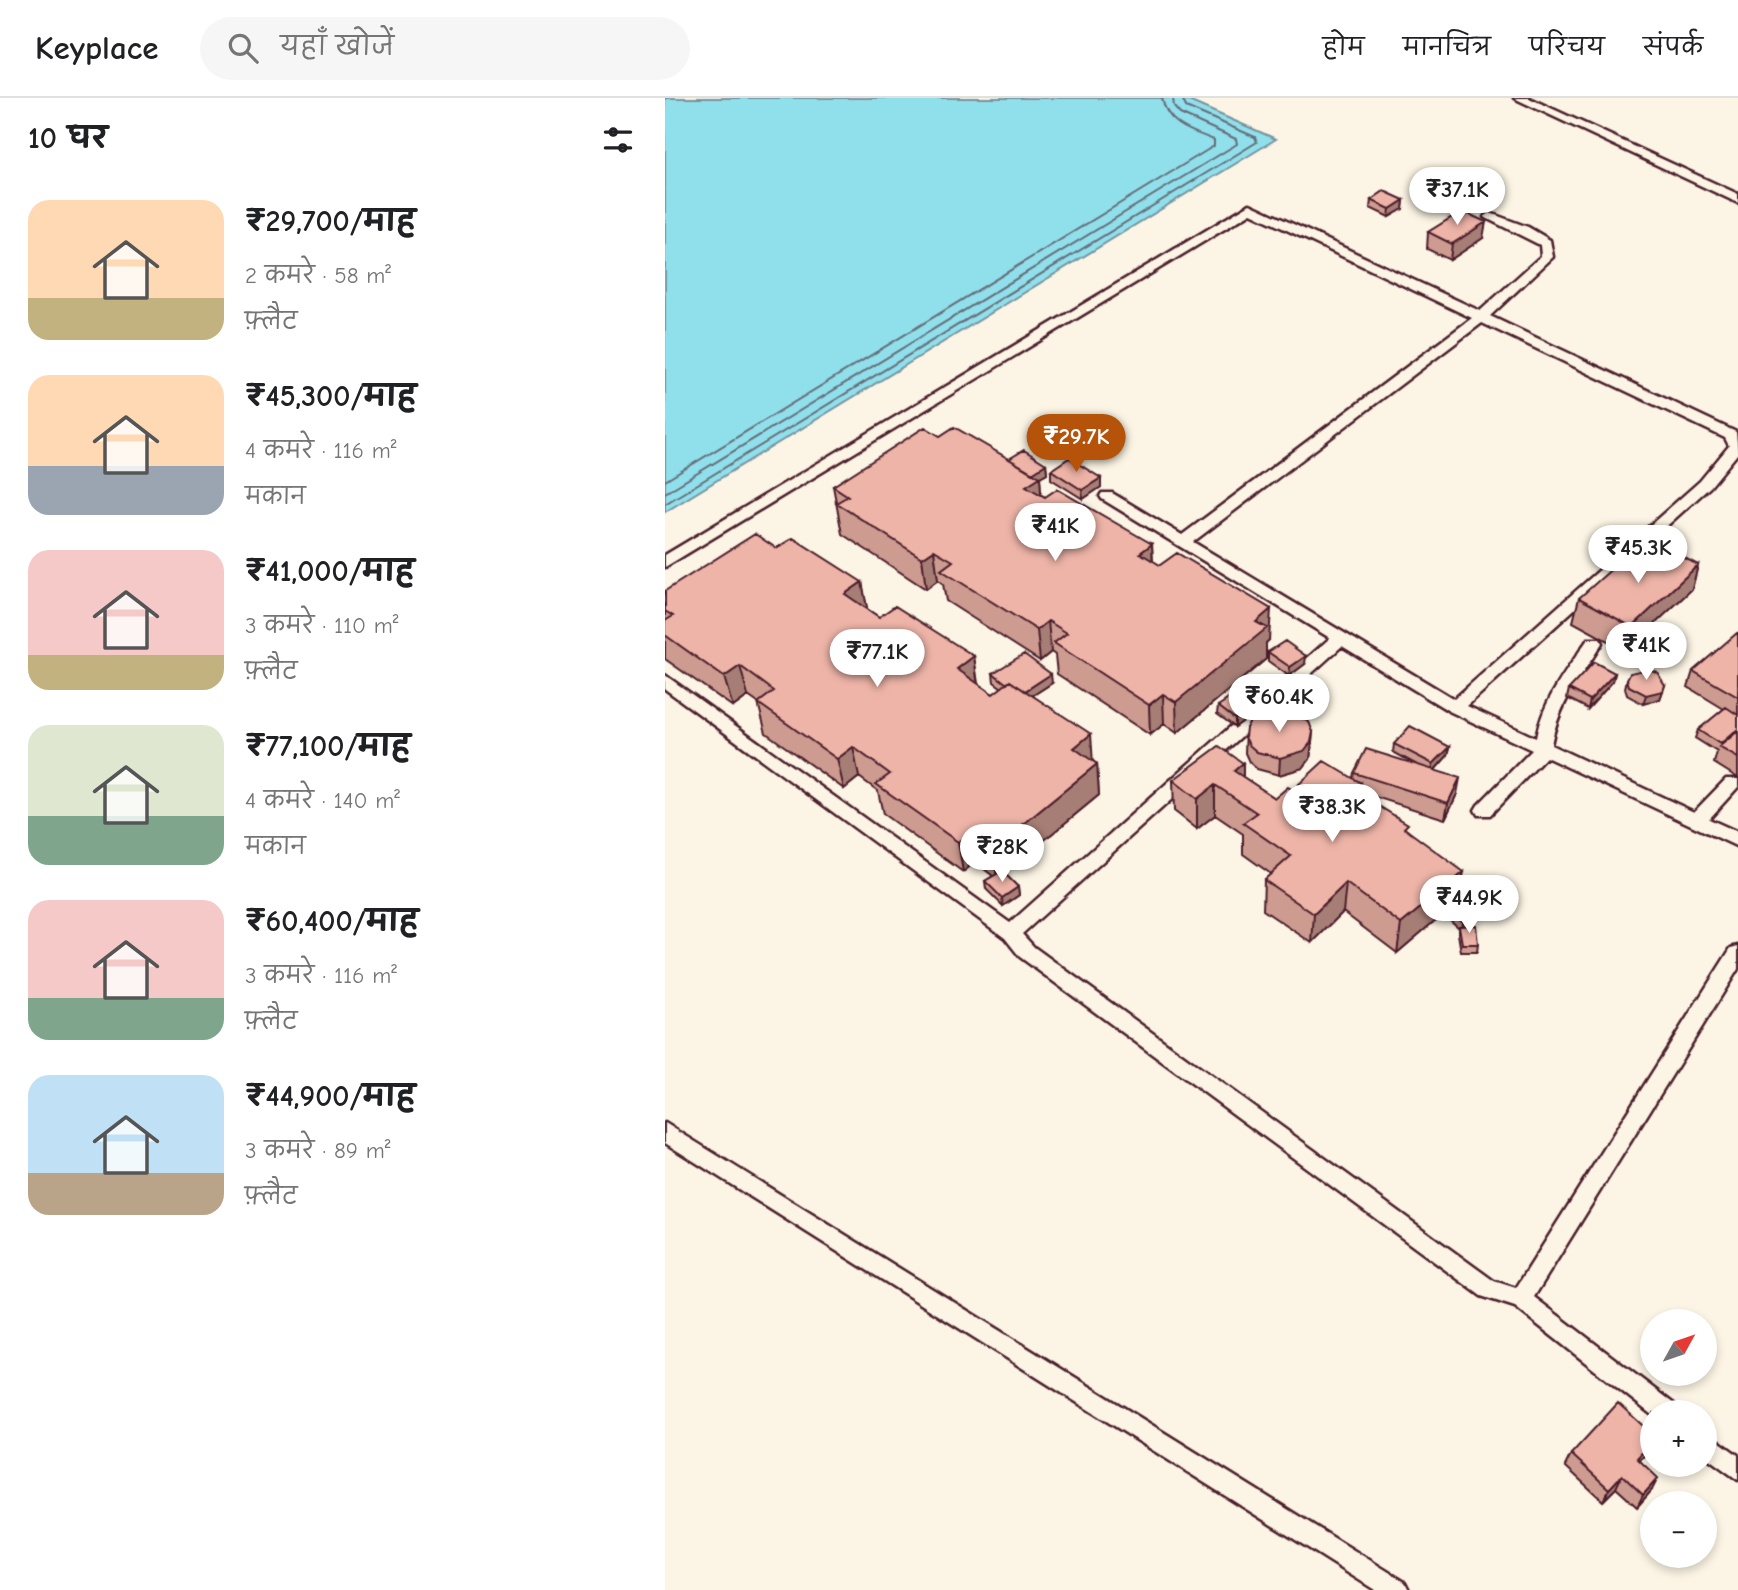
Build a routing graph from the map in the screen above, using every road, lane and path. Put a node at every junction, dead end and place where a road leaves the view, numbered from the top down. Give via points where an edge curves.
1 (1520, 98) edge
2 (1738, 199) edge
3 (1490, 217) dead end
4 (1481, 317) junction
5 (1107, 496) dead end
6 (1183, 542) junction
7 (665, 562) edge
8 (1339, 639) junction
9 (1594, 643) dead end
10 (665, 681) edge
11 (1455, 707) junction
12 (1542, 750) junction
13 (1732, 783) dead end
14 (1484, 810) dead end
15 (1696, 821) junction
16 (1738, 840) edge
17 (1011, 933) junction
18 (1738, 953) edge
19 (665, 1132) edge
20 (1521, 1298) junction
21 (1651, 1400) edge
22 (1717, 1452) edge
23 (1738, 1469) edge
24 (1397, 1590) edge

1 - 2 lane
3 - 4 lane via 1546,243 1547,257
4 - 6 lane
4 - 7 lane via 1250,208
4 - 11 lane via 1731,435 1736,446 1705,484
5 - 6 lane
6 - 8 lane
8 - 11 lane
8 - 17 lane
9 - 12 lane via 1559,694
10 - 17 lane
11 - 12 lane
12 - 14 lane
12 - 15 lane
13 - 15 lane
15 - 16 lane
17 - 20 lane via 1027,952 1488,1289
18 - 20 lane
19 - 24 lane
20 - 21 lane
22 - 23 lane

